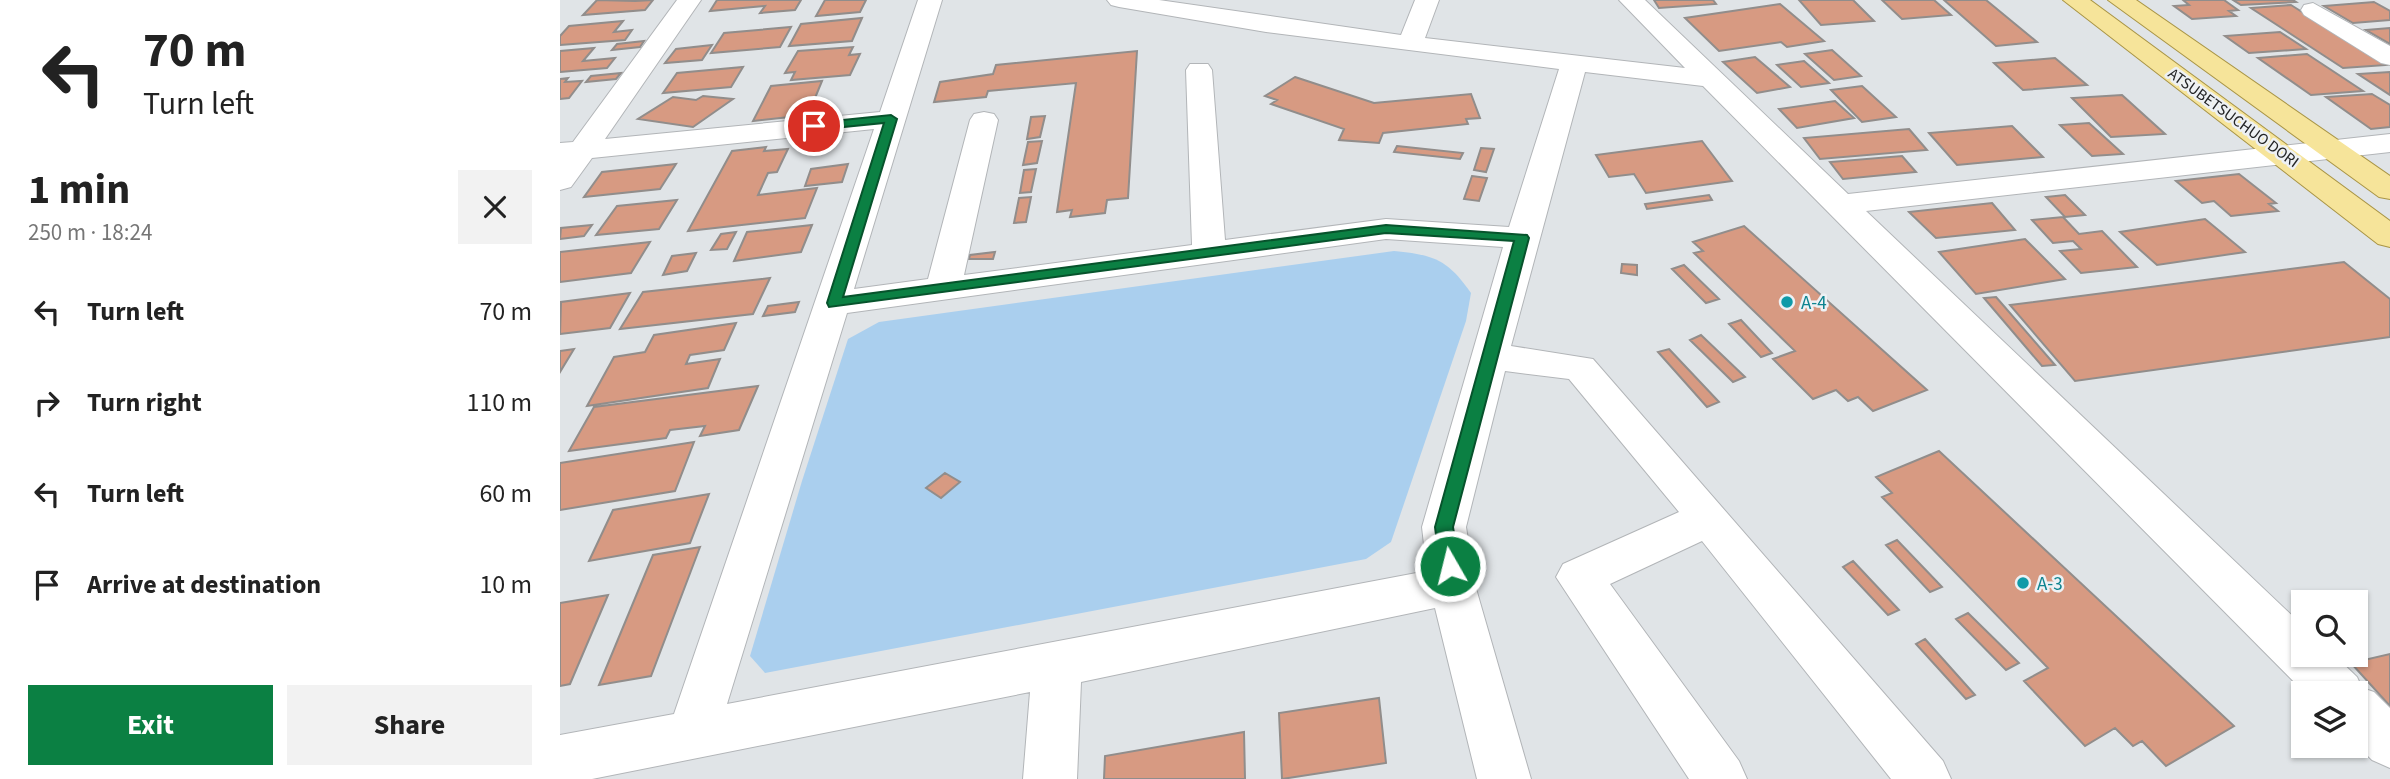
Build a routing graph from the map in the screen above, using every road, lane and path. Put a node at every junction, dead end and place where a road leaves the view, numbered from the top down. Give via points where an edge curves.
1 (689, 0) edge
2 (930, 0) edge
3 (1119, 0) edge
4 (1218, 0) edge
5 (1427, 0) edge
6 (1631, 0) edge
7 (2075, 0) edge
8 (2120, 0) edge
9 (2312, 10) dead end
10 (1198, 15) junction
11 (1411, 43) junction
12 (2390, 57) edge
13 (1575, 61) junction
14 (1199, 70) dead end
15 (1712, 79) junction
16 (891, 119) junction
17 (984, 120) dead end
18 (2390, 143) edge
19 (2333, 149) junction
20 (571, 151) edge
21 (2284, 154) junction
22 (560, 181) edge
23 (2390, 190) edge
24 (1840, 204) junction
25 (2390, 237) edge
26 (1522, 238) junction
27 (1209, 251) junction
28 (943, 289) junction
29 (834, 303) junction
30 (1491, 356) junction
31 (1709, 518) junction
32 (1452, 585) junction
33 (1057, 665) junction
34 (2327, 681) edge
35 (2368, 721) edge
36 (692, 732) junction
37 (2390, 743) edge
38 (560, 760) edge
39 (1050, 779) edge
40 (1504, 779) edge
41 (1720, 779) edge
42 (1924, 779) edge

1 - 20 street
2 - 16 street
3 - 10 street
4 - 10 street
5 - 11 street
6 - 15 street
7 - 21 main road, ATSUBETSUCHUO DORI
8 - 19 main road, ATSUBETSUCHUO DORI
9 - 12 street
10 - 11 street
11 - 13 street
13 - 15 street
13 - 26 street
14 - 27 street
15 - 24 street
16 - 20 street
16 - 29 street
17 - 28 street
18 - 19 street
19 - 21 street
19 - 23 main road, ATSUBETSUCHUO DORI
20 - 22 street
21 - 24 street
21 - 25 main road, ATSUBETSUCHUO DORI
24 - 34 street
26 - 27 street via 1386,229
26 - 30 street
27 - 28 street
28 - 29 street
29 - 36 street
30 - 31 street via 1580,368
30 - 32 street via 1444,527
31 - 41 street via 1578,577
31 - 42 street
32 - 33 street
32 - 40 street
33 - 36 street
33 - 39 street
35 - 37 street
36 - 38 street

